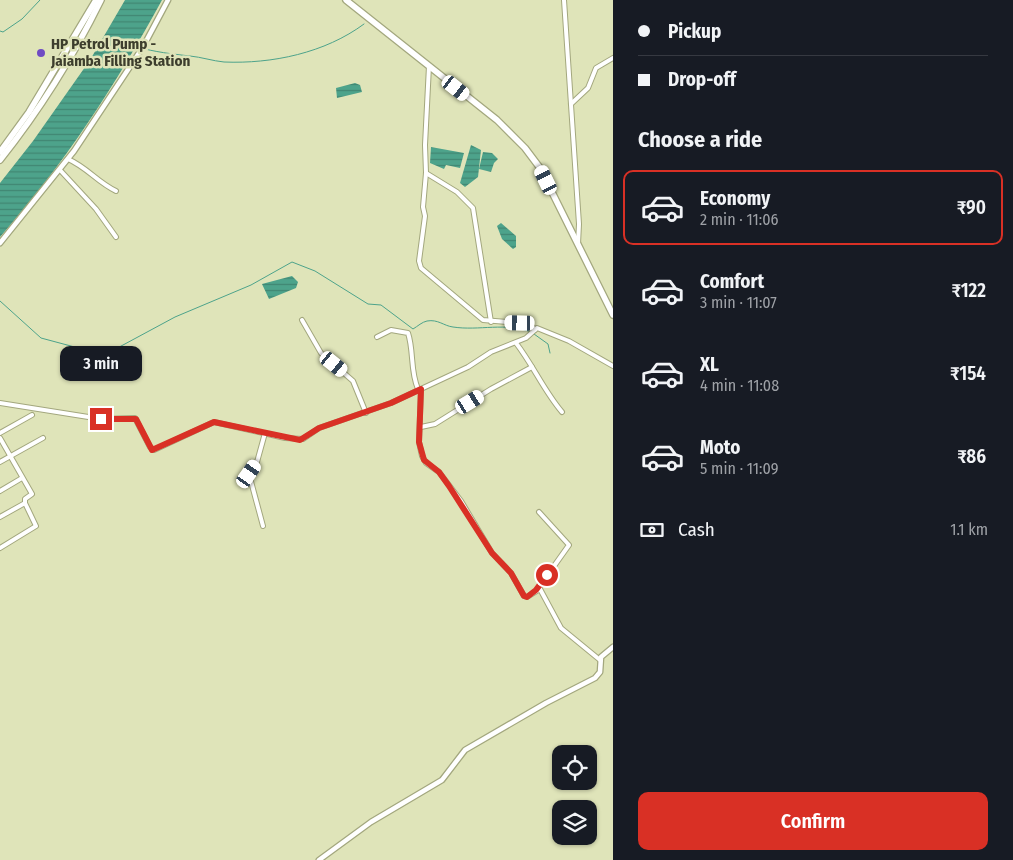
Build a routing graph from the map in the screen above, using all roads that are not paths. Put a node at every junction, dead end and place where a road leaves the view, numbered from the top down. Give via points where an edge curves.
1 (96, 0) edge
2 (101, 0) edge
3 (168, 0) edge
4 (346, 0) edge
5 (564, 0) edge
6 (613, 58) edge
7 (429, 66) junction
8 (571, 104) junction
9 (0, 152) edge
10 (68, 159) junction
11 (0, 160) edge
12 (60, 170) junction
13 (426, 173) junction
14 (116, 191) dead end
15 (116, 237) dead end
16 (0, 243) edge
17 (578, 246) junction
18 (613, 315) edge
19 (302, 320) dead end
20 (491, 322) junction
21 (535, 330) junction
22 (377, 337) dead end
23 (516, 343) junction
24 (613, 366) edge
25 (532, 367) junction
26 (419, 389) junction
27 (0, 403) edge
28 (562, 412) dead end
29 (366, 413) junction
30 (32, 415) dead end
31 (421, 427) junction
32 (0, 433) edge
33 (265, 433) junction
34 (0, 438) edge
35 (43, 438) dead end
36 (10, 456) junction
37 (0, 462) edge
38 (22, 478) junction
39 (0, 491) edge
40 (25, 503) junction
41 (539, 512) dead end
42 (0, 517) edge
43 (263, 526) dead end
44 (0, 548) edge
45 (536, 590) junction
46 (613, 647) edge
47 (600, 660) junction
48 (319, 860) edge

1 - 9 highway via 29,112
2 - 11 highway via 52,87
3 - 10 street via 142,48
4 - 7 highway
5 - 8 street
6 - 8 street via 596,68 588,88
7 - 13 street via 424,145
7 - 17 highway via 497,120 529,153 540,168
8 - 17 street via 580,230
10 - 12 street
10 - 14 street via 85,167 102,184
12 - 15 street via 96,209
12 - 16 street
13 - 20 street via 457,192 473,208
13 - 20 street via 421,268 483,320
17 - 18 highway
19 - 29 street via 321,353 353,381
20 - 21 street via 530,324
21 - 23 street
21 - 24 street via 556,334
22 - 26 street via 391,330 408,333 414,379
23 - 25 street
23 - 26 street via 491,352 468,367
25 - 28 street
25 - 31 street via 435,424
26 - 29 street
26 - 31 street
27 - 33 street via 101,419 135,418 152,450 211,422
29 - 33 street via 319,428 300,440
30 - 32 street
31 - 45 street via 419,447 426,463 439,472 524,596
33 - 43 street via 257,462 249,474
34 - 36 street
35 - 36 street
36 - 37 street
36 - 38 street
38 - 39 street
38 - 40 street via 32,494
40 - 42 street
40 - 44 street via 36,526
41 - 45 street via 568,545
45 - 47 street via 540,589 561,628
46 - 47 street
47 - 48 street via 600,672 594,678 465,750 442,780 371,822

